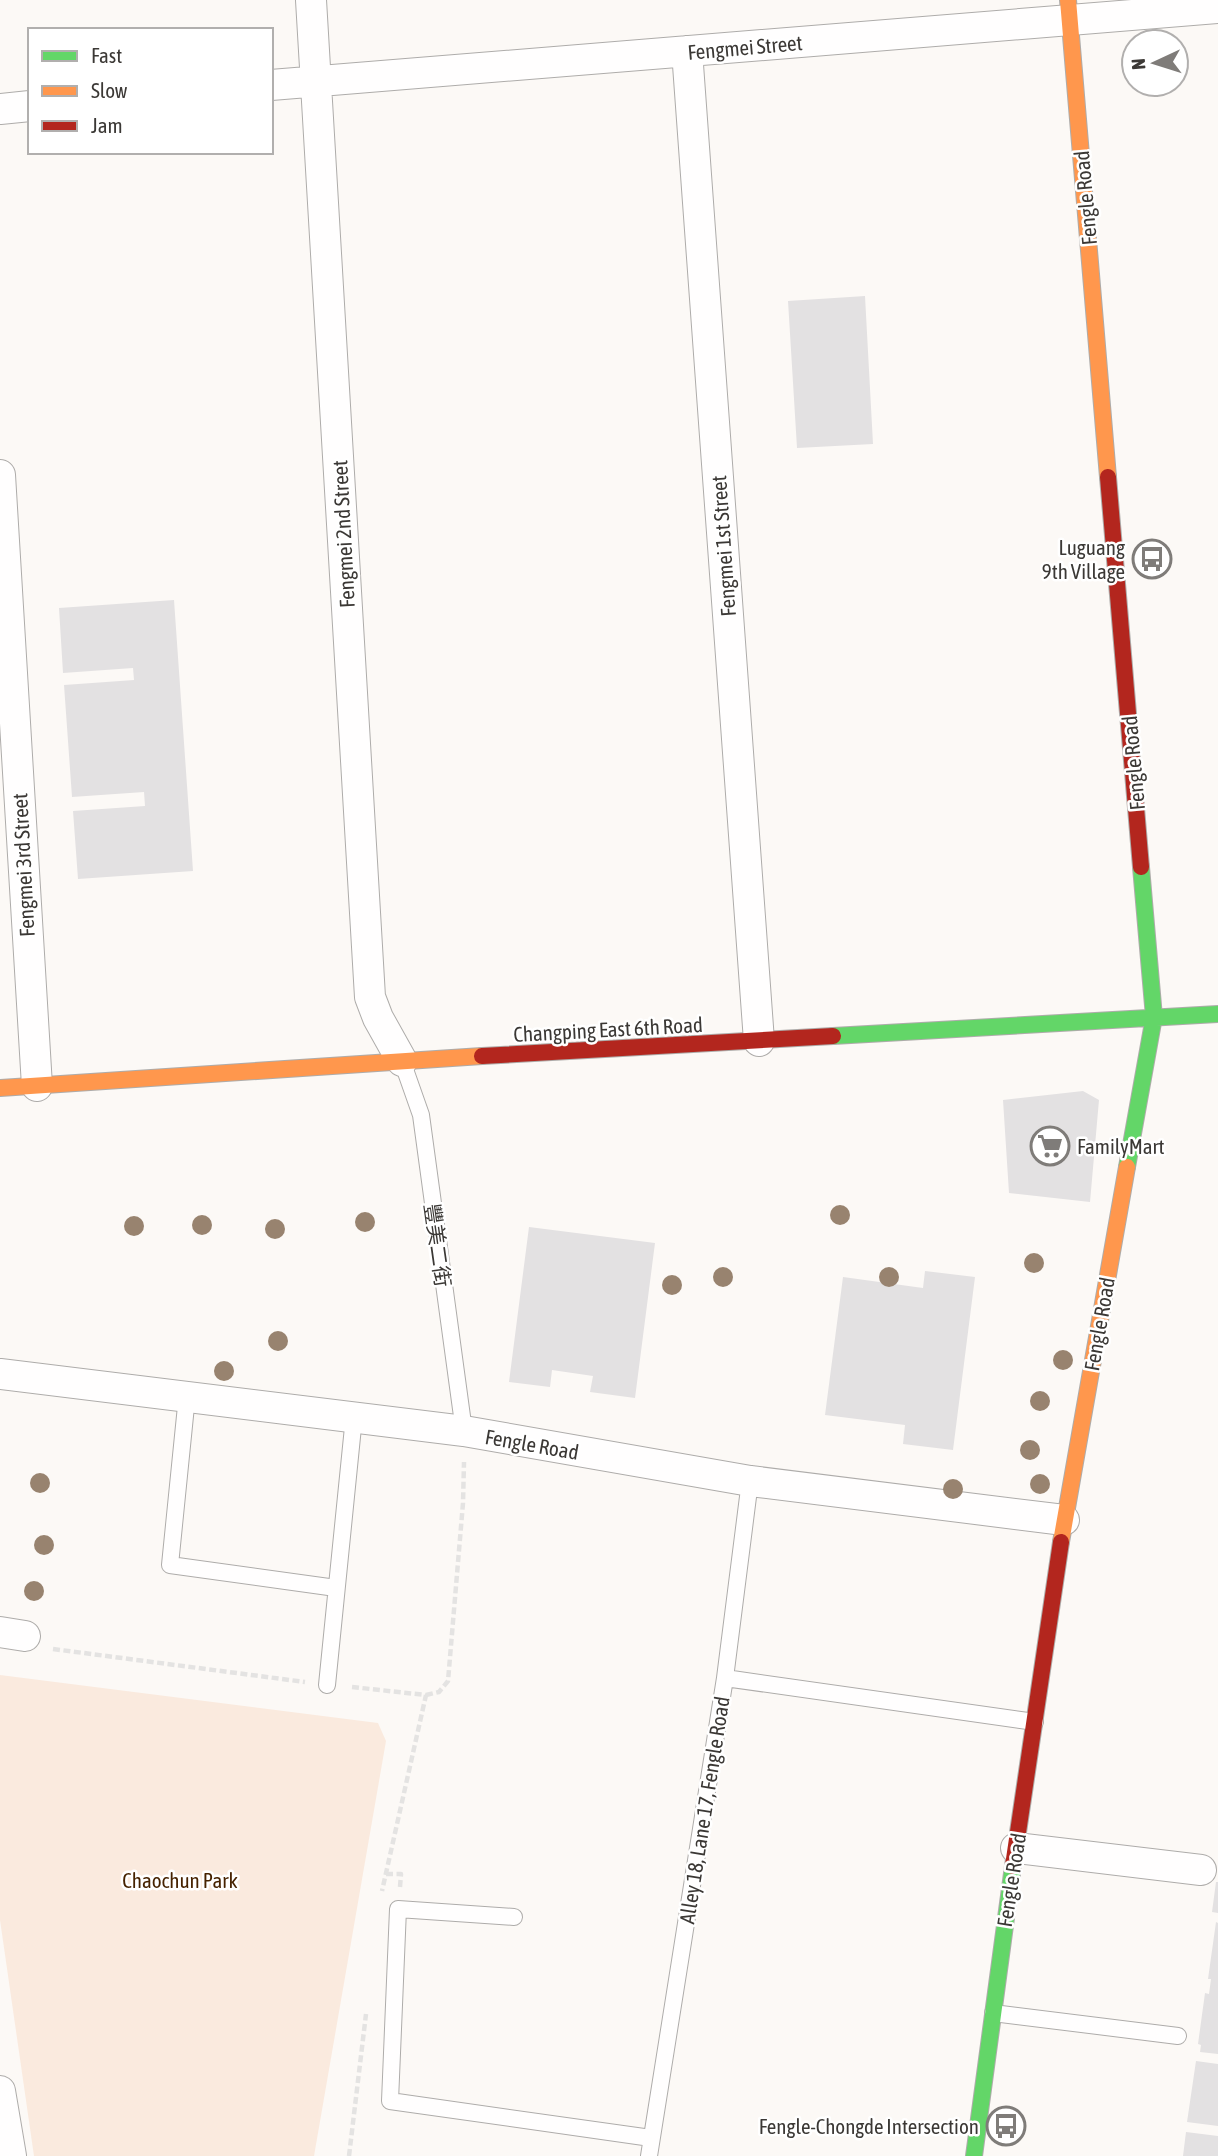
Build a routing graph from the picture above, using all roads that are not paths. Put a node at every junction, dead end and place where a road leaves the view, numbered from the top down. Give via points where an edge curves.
1 (311, 0) edge
2 (1218, 8) edge
3 (1069, 10) edge
4 (687, 51) junction
5 (316, 82) junction
6 (273, 85) edge
7 (28, 106) edge
8 (0, 109) edge
9 (0, 475) edge
10 (1218, 1014) edge
11 (1154, 1017) junction
12 (759, 1041) junction
13 (402, 1061) junction
14 (37, 1086) junction
15 (0, 1088) edge
16 (0, 1374) edge
17 (187, 1396) junction
18 (354, 1417) junction
19 (464, 1431) junction
20 (750, 1480) junction
21 (1064, 1520) junction
22 (337, 1588) junction
23 (725, 1678) junction
24 (327, 1685) road end
25 (1035, 1722) junction
26 (1016, 1849) junction
27 (1201, 1870) dead end
28 (514, 1917) dead end
29 (993, 2013) junction
30 (1178, 2036) dead end
31 (0, 2091) edge
32 (651, 2138) junction
33 (11, 2156) edge
34 (649, 2156) edge
35 (974, 2156) edge

1 - 5 street, Fengmei 2nd Street
2 - 3 street, Fengmei Street
3 - 4 street, Fengmei Street
3 - 11 street, Fengle Road
4 - 5 street, Fengmei Street
4 - 12 street, Fengmei 1st Street
5 - 6 street, Fengmei Street
5 - 13 street, Fengmei 2nd Street via 370,997
7 - 8 street
9 - 14 street, Fengmei 3rd Street
10 - 11 street, Changping East 6th Road
11 - 12 street, Changping East 6th Road
11 - 21 street, Fengle Road
12 - 13 street, Changping East 6th Road
13 - 14 street, Changping East 6th Road
13 - 19 lane, 豐美二街 via 421,1115
14 - 15 street, Changping East 6th Road
16 - 17 street, Fengle Road
17 - 18 street, Fengle Road
17 - 22 lane via 170,1565
18 - 19 street, Fengle Road
18 - 22 lane
19 - 20 street, Fengle Road
20 - 21 street, Fengle Road
20 - 23 lane, Alley 18, Lane 17, Fengle Road
21 - 25 street, Fengle Road
22 - 24 lane
23 - 25 lane
23 - 32 lane, Alley 18, Lane 17, Fengle Road
25 - 26 street, Fengle Road
26 - 27 street
26 - 29 street, Fengle Road
28 - 32 lane via 398,1909 390,2101
29 - 30 lane
29 - 35 street, Fengle Road
31 - 33 street
32 - 34 lane, Alley 18, Lane 17, Fengle Road

